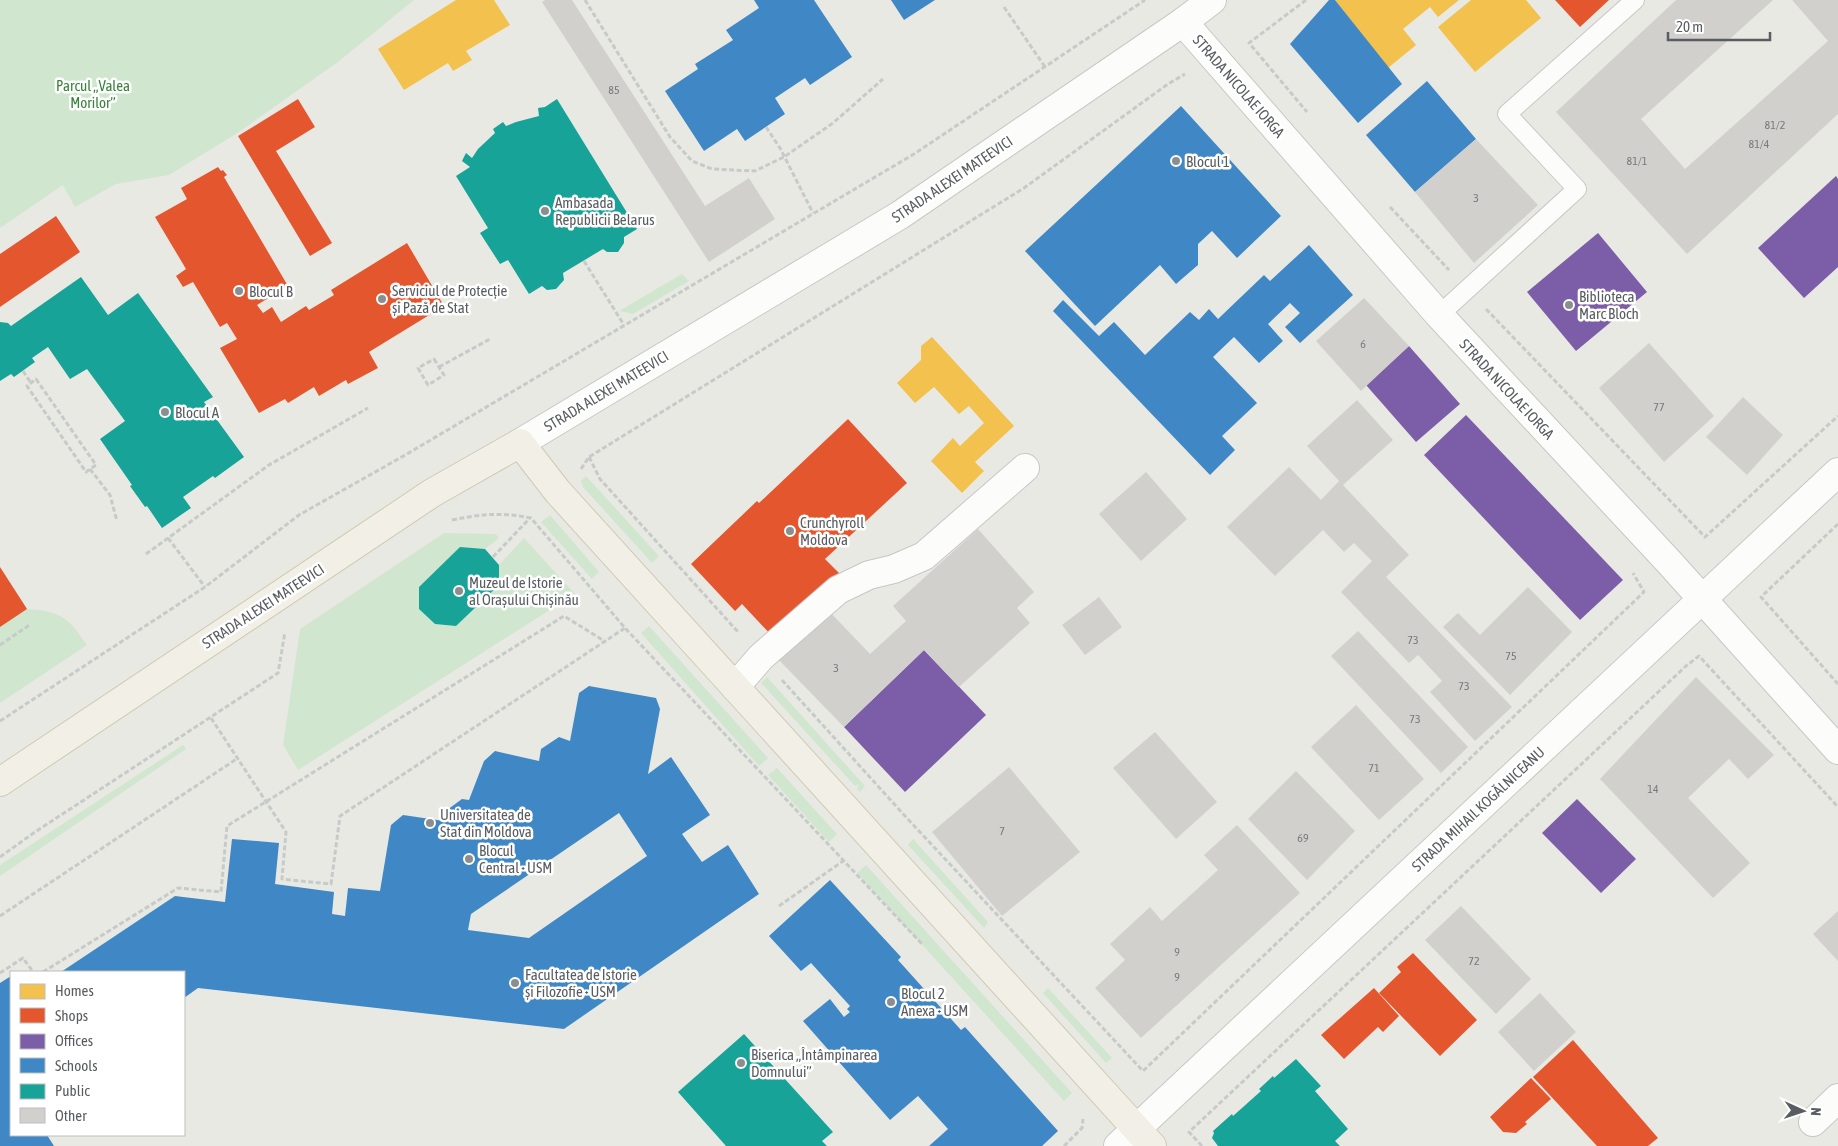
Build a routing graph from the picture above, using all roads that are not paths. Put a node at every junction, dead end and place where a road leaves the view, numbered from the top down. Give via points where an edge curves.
1 (1212, 0) edge
2 (1635, 0) edge
3 (1183, 22) junction
4 (1438, 315) junction
5 (520, 443) junction
6 (1025, 468) dead end
7 (1838, 472) edge
8 (1703, 599) junction
9 (735, 687) junction
10 (1838, 750) edge
11 (0, 782) edge
12 (1838, 1098) edge
13 (1813, 1122) dead end
14 (1135, 1140) edge

1 - 3 main road, STRADA ALEXEI MATEEVICI
2 - 4 lane via 1507,114 1577,189
3 - 4 main road, STRADA NICOLAE IORGA
3 - 5 main road, STRADA ALEXEI MATEEVICI via 900,215
4 - 8 main road, STRADA NICOLAE IORGA
5 - 9 main road via 558,492
5 - 11 main road, STRADA ALEXEI MATEEVICI via 432,493
6 - 9 main road via 924,556 869,575 838,590 761,657
7 - 8 main road, STRADA MIHAIL KOGĂLNICEANU
8 - 10 main road, STRADA NICOLAE IORGA
8 - 14 main road, STRADA MIHAIL KOGĂLNICEANU
9 - 14 main road
12 - 13 main road

